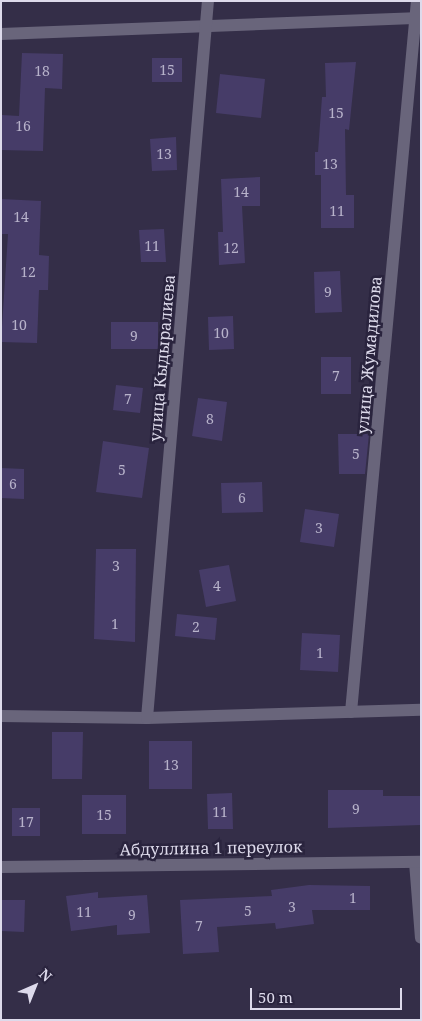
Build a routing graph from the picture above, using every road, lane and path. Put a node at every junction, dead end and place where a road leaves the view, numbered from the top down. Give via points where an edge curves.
1 (208, 1) edge
2 (417, 1) edge
3 (419, 18) edge
4 (207, 25) junction
5 (1, 34) edge
6 (421, 710) edge
7 (351, 712) junction
8 (1, 716) edge
9 (147, 718) junction
10 (418, 862) edge
11 (1, 867) edge
12 (421, 938) edge

1 - 4 street, улица Кыдыралиева
2 - 3 street, улица Жумадилова
3 - 4 street
3 - 7 street, улица Жумадилова
4 - 5 street
4 - 9 street, улица Кыдыралиева
6 - 7 street
7 - 9 street
8 - 9 street
10 - 11 street, Абдуллина 1 переулок
10 - 12 street

